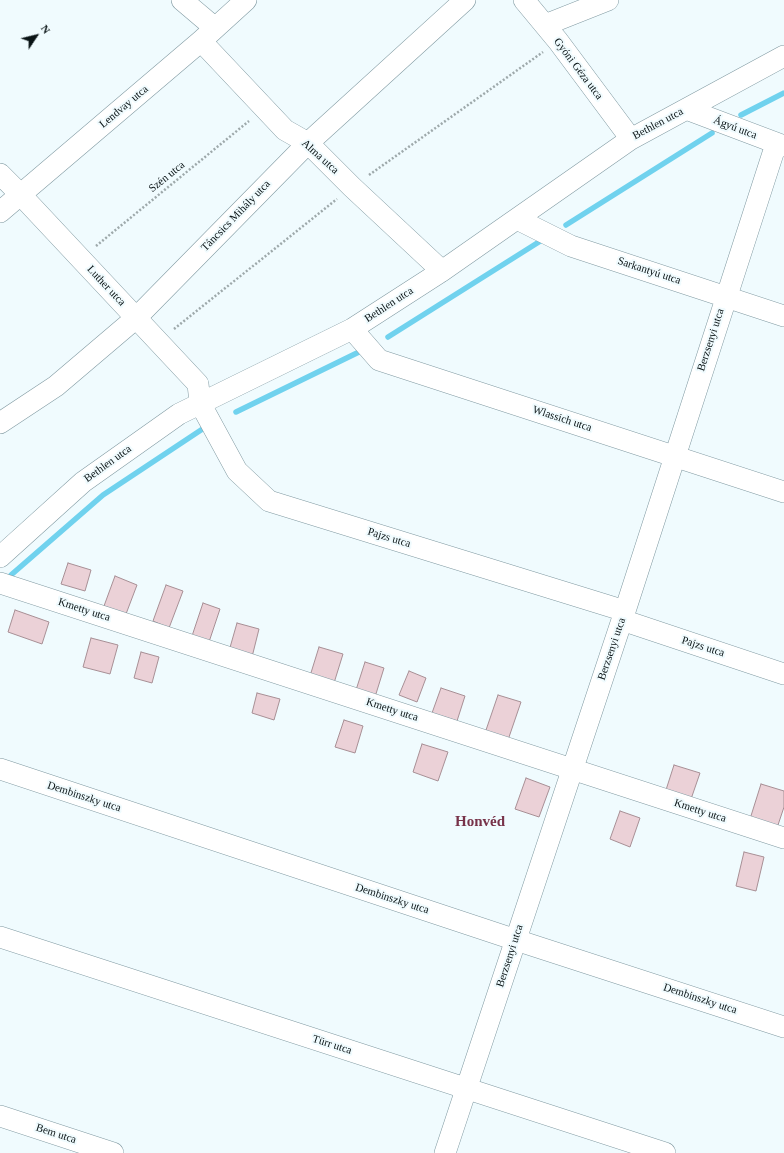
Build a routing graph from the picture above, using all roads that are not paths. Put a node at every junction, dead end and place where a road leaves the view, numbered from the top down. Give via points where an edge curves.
1 (182, 0) edge
2 (246, 0) edge
3 (465, 0) edge
4 (524, 0) edge
5 (608, 0) edge
6 (545, 25) junction
7 (208, 35) junction
8 (784, 56) edge
9 (686, 109) junction
10 (631, 139) junction
11 (308, 143) junction
12 (780, 145) edge
13 (0, 174) edge
14 (20, 194) junction
15 (0, 212) edge
16 (517, 219) junction
17 (442, 271) junction
18 (725, 297) junction
19 (784, 316) edge
20 (136, 318) junction
21 (352, 329) junction
22 (200, 403) junction
23 (0, 423) edge
24 (674, 456) junction
25 (784, 492) edge
26 (0, 558) edge
27 (1, 587) edge
28 (623, 616) junction
29 (784, 674) edge
30 (0, 769) edge
31 (572, 769) junction
32 (784, 838) edge
33 (0, 937) edge
34 (516, 940) junction
35 (784, 1027) edge
36 (467, 1088) junction
37 (0, 1116) edge
38 (113, 1153) edge
39 (445, 1153) edge
40 (665, 1153) edge

1 - 7 street, Alma utca
2 - 7 street, Lendvay utca
3 - 11 street, Táncsics Mihály utca
4 - 6 street, Gyóni Géza utca
5 - 6 street
6 - 10 street, Gyóni Géza utca
7 - 11 street, Alma utca via 284,130
7 - 14 street, Lendvay utca
8 - 9 street, Bethlen utca
9 - 10 street, Bethlen utca
9 - 12 street, Ágyú utca
10 - 16 street, Bethlen utca
11 - 17 street, Alma utca
11 - 20 street, Táncsics Mihály utca
12 - 18 street, Berzsenyi utca
13 - 14 street, Luther utca
14 - 15 street, Lendvay utca
14 - 20 street, Luther utca
16 - 17 street, Bethlen utca
16 - 18 street, Sarkantyú utca via 571,246
17 - 21 street, Bethlen utca
18 - 19 street, Sarkantyú utca
18 - 24 street, Berzsenyi utca
20 - 22 street, Luther utca via 198,384
20 - 23 street, Táncsics Mihály utca via 56,386
21 - 22 street, Bethlen utca
21 - 24 street, Wlassich utca via 379,360
22 - 26 street, Bethlen utca via 179,414 83,482
22 - 28 street, Pajzs utca via 237,471 268,501
24 - 25 street, Wlassich utca
24 - 28 street, Berzsenyi utca
27 - 31 street, Kmetty utca
28 - 29 street, Pajzs utca
28 - 31 street, Berzsenyi utca
30 - 34 street, Dembinszky utca
31 - 32 street, Kmetty utca
31 - 34 street, Berzsenyi utca
33 - 36 street, Türr utca
34 - 35 street, Dembinszky utca
34 - 36 street, Berzsenyi utca
36 - 39 street, Berzsenyi utca
36 - 40 street, Türr utca
37 - 38 street, Bem utca

